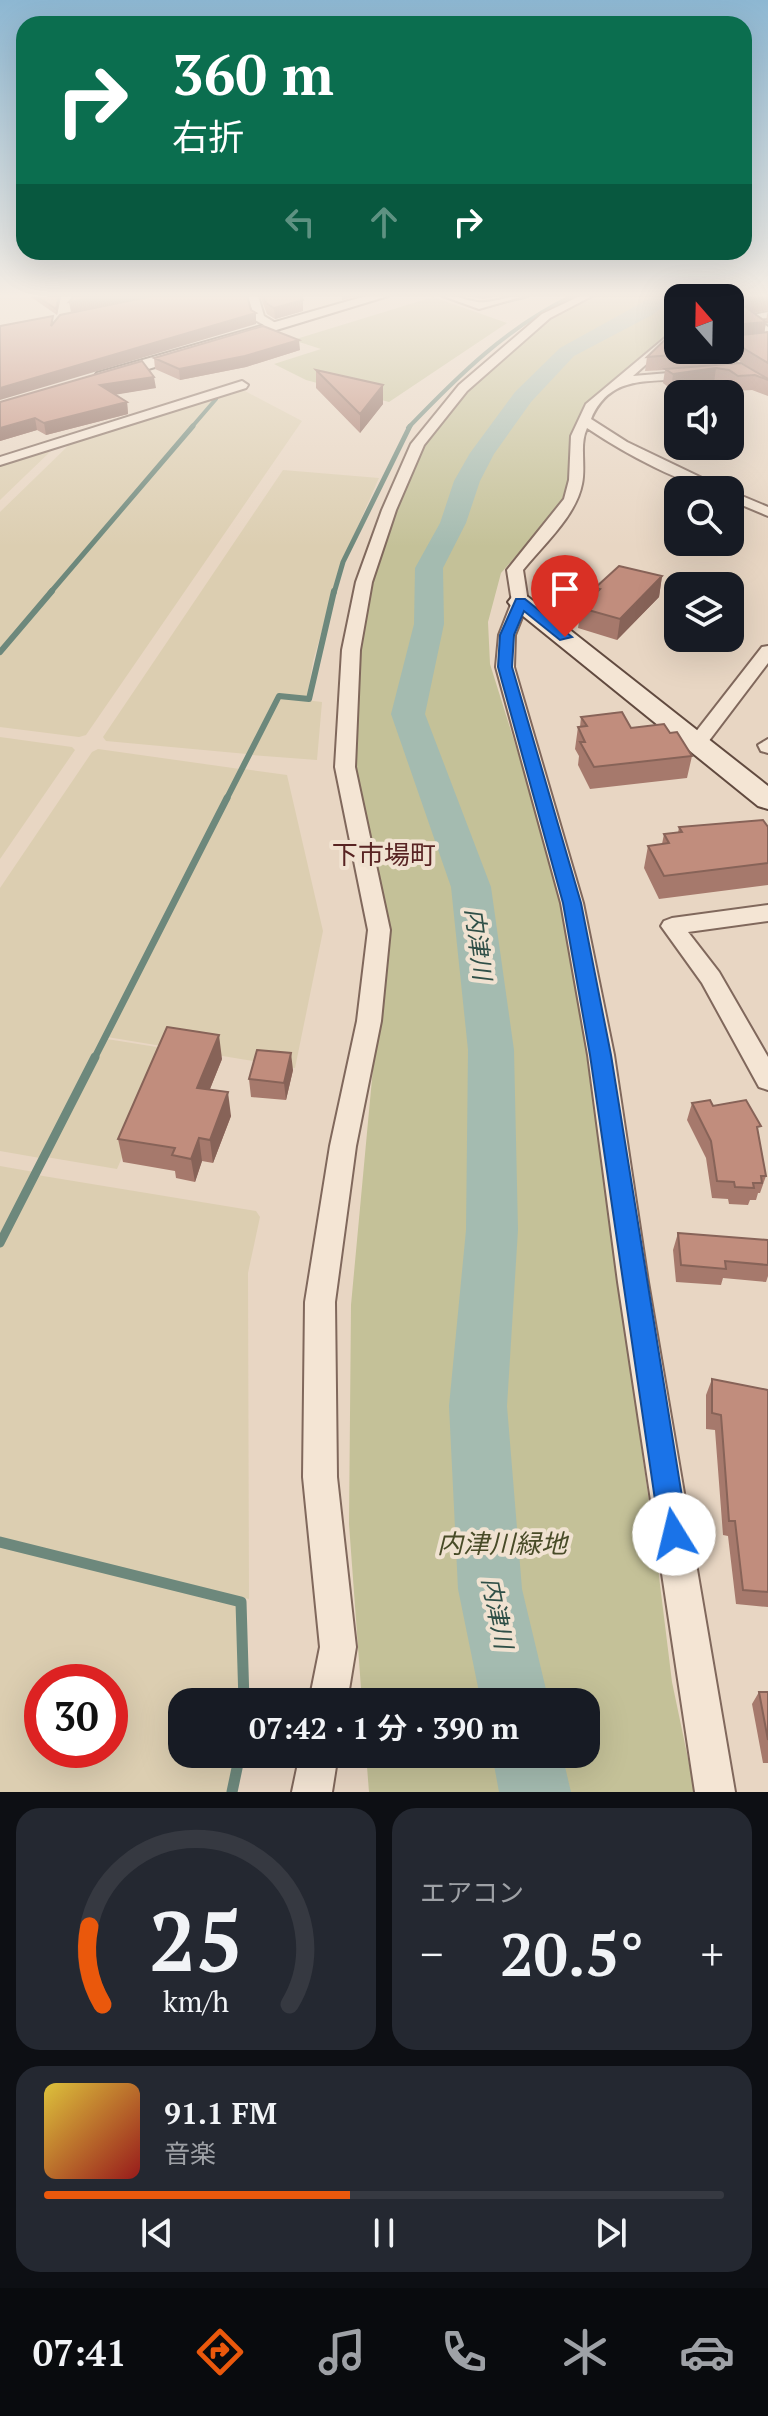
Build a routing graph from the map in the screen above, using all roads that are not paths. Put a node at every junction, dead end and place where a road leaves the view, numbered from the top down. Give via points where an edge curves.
1 (473, 380) edge
2 (619, 380) joint
3 (625, 380) edge
4 (242, 385) dead end
5 (586, 422) junction
6 (0, 461) edge
7 (690, 476) edge
8 (744, 501) edge
9 (768, 512) edge
10 (520, 602) junction
11 (768, 651) edge
12 (747, 679) junction
13 (768, 684) edge
14 (698, 742) junction
15 (768, 800) edge
16 (768, 913) edge
17 (768, 1080) edge
18 (331, 1688) edge
19 (316, 1768) edge
20 (312, 1792) edge
21 (715, 1792) edge

1 - 18 street via 418,444 364,582 351,650 345,767 379,930 369,1021 343,1146 320,1302 320,1477 338,1647
2 - 3 street
2 - 5 street via 590,407
4 - 6 street
5 - 7 street
5 - 10 street via 577,436 571,500 515,570
8 - 9 street
10 - 14 main road
10 - 21 street via 507,635 505,667 572,903 601,1055
11 - 12 street
12 - 13 street
12 - 14 street
14 - 15 main road
16 - 17 street via 672,926 711,978
19 - 20 street

